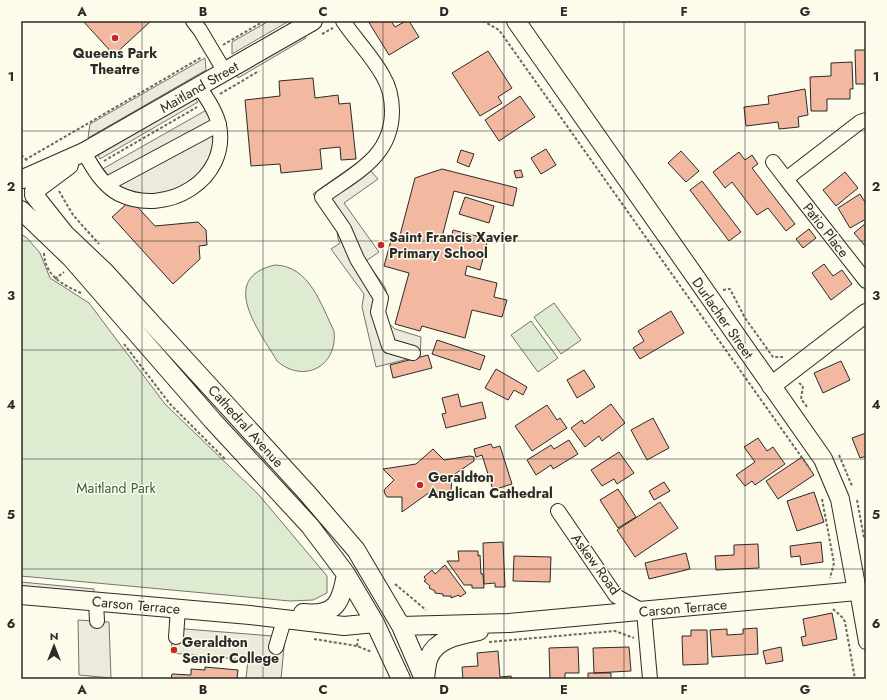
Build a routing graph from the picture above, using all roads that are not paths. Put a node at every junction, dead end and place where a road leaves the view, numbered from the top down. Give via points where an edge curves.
1 (193, 21) edge
2 (312, 21) edge
3 (343, 21) edge
4 (516, 21) edge
5 (225, 72) junction
6 (199, 87) junction
7 (866, 120) edge
8 (219, 124) junction
9 (84, 152) junction
10 (773, 162) dead end
11 (786, 179) junction
12 (108, 184) junction
13 (26, 194) edge
14 (866, 282) edge
15 (866, 313) edge
16 (413, 353) dead end
17 (771, 386) junction
18 (307, 493) junction
19 (291, 505) junction
20 (558, 511) dead end
21 (356, 550) junction
22 (346, 574) junction
23 (857, 591) junction
24 (21, 594) edge
25 (96, 602) junction
26 (178, 609) junction
27 (644, 612) junction
28 (250, 615) junction
29 (284, 620) junction
30 (97, 621) dead end
31 (375, 623) junction
32 (509, 623) junction
33 (402, 626) junction
34 (176, 637) dead end
35 (866, 642) edge
36 (276, 647) dead end
37 (401, 679) edge
38 (424, 679) edge
39 (650, 679) edge

1 - 5 street
2 - 5 main road, Maitland Street
3 - 16 street via 383,76 392,101 392,125 384,146 370,162 322,197 344,229 357,259 381,298 378,312 389,346
4 - 17 main road, Durlacher Street
5 - 6 main road, Maitland Street
6 - 8 street
6 - 9 main road, Maitland Street
7 - 11 street
8 - 12 street
8 - 12 street via 220,148 209,172 196,186 176,197 155,201 134,199 118,193
9 - 12 street via 92,167
9 - 13 main road, Maitland Street
10 - 11 street, Patio Place
11 - 14 street, Patio Place
13 - 18 main road, Cathedral Avenue via 105,272
13 - 19 main road, Cathedral Avenue via 71,258 213,421
15 - 17 main road
17 - 23 main road, Durlacher Street via 823,459 840,500
18 - 19 main road
18 - 21 main road, Cathedral Avenue
19 - 22 main road, Cathedral Avenue
20 - 27 street, Askew Road via 616,596
21 - 31 main road via 375,592
21 - 33 main road, Cathedral Avenue
22 - 28 main road, Carson Terrace via 343,593 331,610 316,614
22 - 31 main road, Cathedral Avenue
23 - 27 main road, Carson Terrace
23 - 35 street, Durlacher Street
24 - 25 main road, Carson Terrace
25 - 26 main road, Carson Terrace
25 - 30 street
26 - 28 main road, Carson Terrace
26 - 34 street
27 - 32 main road, Carson Terrace
27 - 39 street
28 - 29 main road, Carson Terrace
29 - 31 main road, Carson Terrace via 351,626
29 - 36 street
31 - 37 main road, Cathedral Avenue
32 - 33 main road, Carson Terrace
32 - 38 main road, Carson Terrace via 444,640 431,653
33 - 38 main road, Cathedral Avenue

